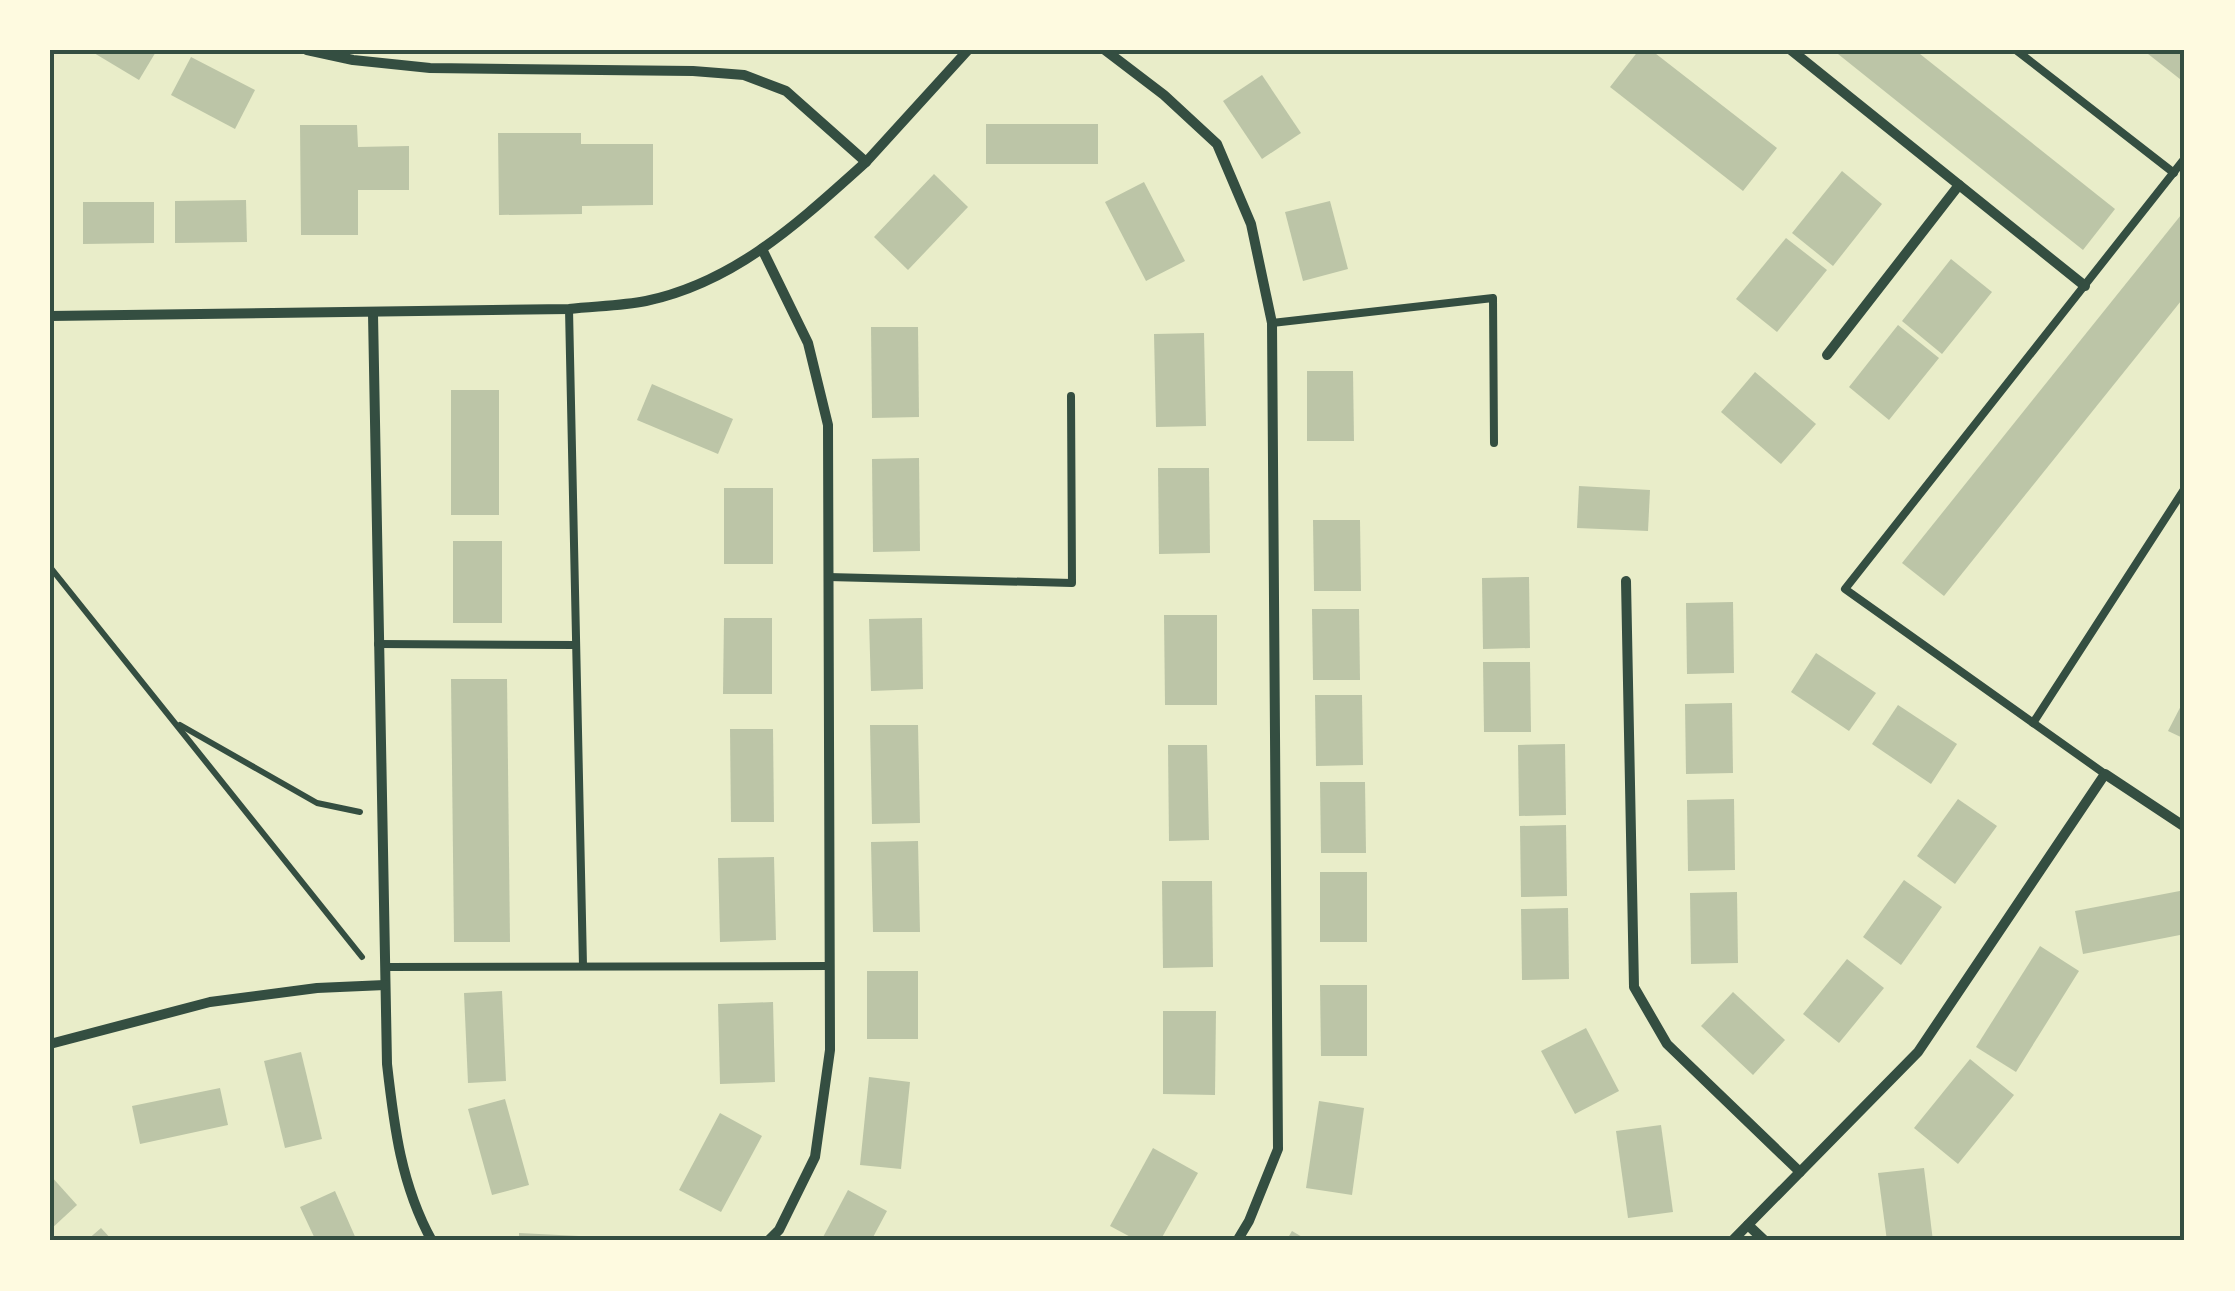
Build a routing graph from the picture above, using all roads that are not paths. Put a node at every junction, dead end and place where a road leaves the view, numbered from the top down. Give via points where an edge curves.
1 (308, 50) edge
2 (968, 50) edge
3 (1104, 50) edge
4 (1792, 50) edge
5 (2016, 50) edge
6 (2185, 158) edge
7 (866, 162) junction
8 (2174, 172) junction
9 (1959, 185) junction
10 (762, 249) junction
11 (2084, 286) junction
12 (569, 309) junction
13 (373, 314) junction
14 (50, 316) edge
15 (1272, 323) junction
16 (1827, 356) dead end
17 (1070, 396) dead end
18 (1494, 443) dead end
19 (2185, 488) edge
20 (828, 577) junction
21 (1626, 581) dead end
22 (378, 644) junction
23 (576, 645) junction
24 (2034, 723) junction
25 (2105, 774) junction
26 (2185, 826) edge
27 (582, 966) junction
28 (830, 966) junction
29 (384, 967) junction
30 (385, 986) junction
31 (50, 1044) edge
32 (1800, 1172) junction
33 (1748, 1225) junction
34 (432, 1241) edge
35 (768, 1241) edge
36 (1237, 1241) edge
37 (1732, 1241) edge
38 (1765, 1241) edge

1 - 7 street via 430,68 744,74 786,91
2 - 7 street
3 - 15 street via 1217,144 1251,224
4 - 9 street
5 - 8 lane
6 - 8 lane
7 - 10 street
8 - 11 lane
9 - 11 street
9 - 16 street
10 - 12 street via 710,278 647,300
10 - 20 street via 808,343 828,425
11 - 24 lane via 1845,589
12 - 13 street
12 - 23 lane
13 - 14 street
13 - 22 street
15 - 18 lane via 1492,298
15 - 36 street via 1278,1149
17 - 20 lane via 1072,583
19 - 24 lane
20 - 28 street
21 - 32 street via 1634,987 1667,1044
22 - 23 lane
22 - 29 street
23 - 27 lane
24 - 25 lane
25 - 26 street
25 - 32 street via 1918,1052
27 - 28 lane
27 - 29 lane
28 - 35 street via 830,1050 815,1157
29 - 30 street
30 - 31 street via 210,1002
30 - 34 street via 396,1140 413,1208
32 - 33 street
33 - 37 street
33 - 38 street

